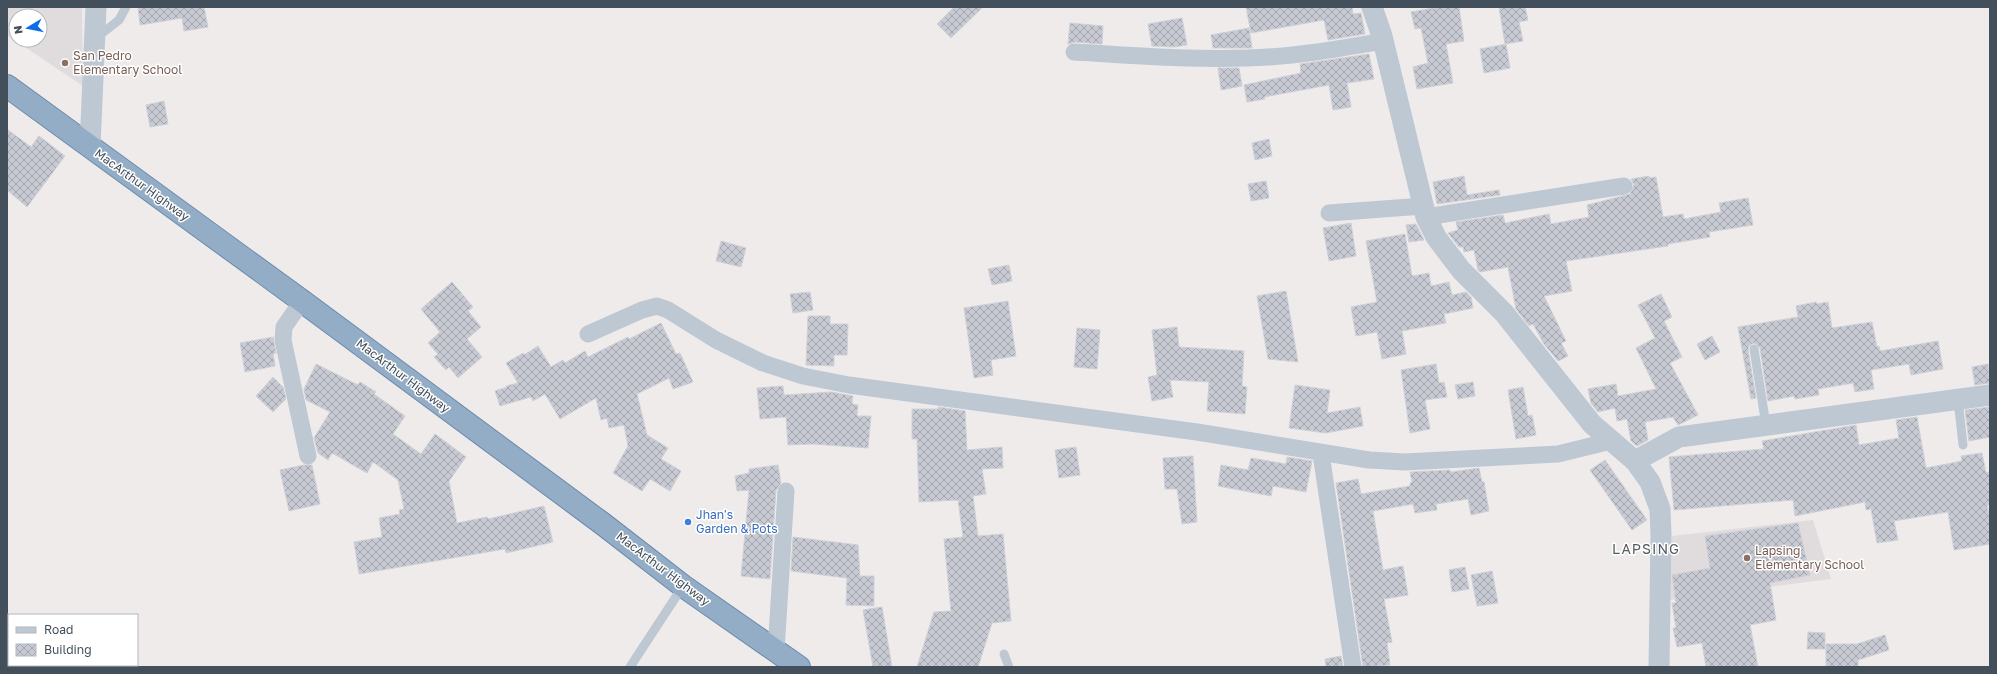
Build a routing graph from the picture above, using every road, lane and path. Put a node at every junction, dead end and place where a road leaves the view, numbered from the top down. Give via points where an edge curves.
1 (96, 7) edge
2 (126, 7) edge
3 (1372, 7) edge
4 (1381, 7) edge
5 (1382, 38) junction
6 (95, 39) junction
7 (1074, 52) dead end
8 (7, 86) edge
9 (90, 147) junction
10 (1624, 186) dead end
11 (1424, 212) junction
12 (1329, 214) dead end
13 (302, 301) junction
14 (588, 334) dead end
15 (1754, 349) dead end
16 (1990, 395) edge
17 (1958, 400) junction
18 (1766, 425) junction
19 (1611, 441) junction
20 (1963, 445) dead end
21 (1321, 454) junction
22 (308, 456) dead end
23 (1635, 461) junction
24 (786, 491) dead end
25 (683, 586) junction
26 (776, 651) junction
27 (1004, 654) dead end
28 (630, 667) edge
29 (799, 667) edge
30 (1010, 667) edge
31 (1353, 667) edge
32 (1659, 667) edge

1 - 6 street
2 - 6 lane via 119,20
3 - 5 street
4 - 5 street
5 - 7 street via 1310,54 1248,58
5 - 11 street
6 - 9 street
8 - 9 highway, MacArthur Highway
9 - 13 highway, MacArthur Highway
10 - 11 street
11 - 12 street
11 - 19 street via 1436,237 1461,270 1504,313 1578,408
13 - 22 street via 284,327 284,340
13 - 25 highway, MacArthur Highway
14 - 21 street via 657,306 668,310 716,340 763,363 803,376 849,385 1197,432
15 - 18 lane
16 - 17 street
17 - 18 street
17 - 20 lane
18 - 23 street via 1679,437
19 - 21 street via 1558,454 1405,462
19 - 23 street
21 - 31 street
23 - 32 street via 1650,482 1660,509
24 - 26 street
25 - 26 highway, MacArthur Highway
25 - 28 lane
26 - 29 highway, MacArthur Highway
27 - 30 lane

